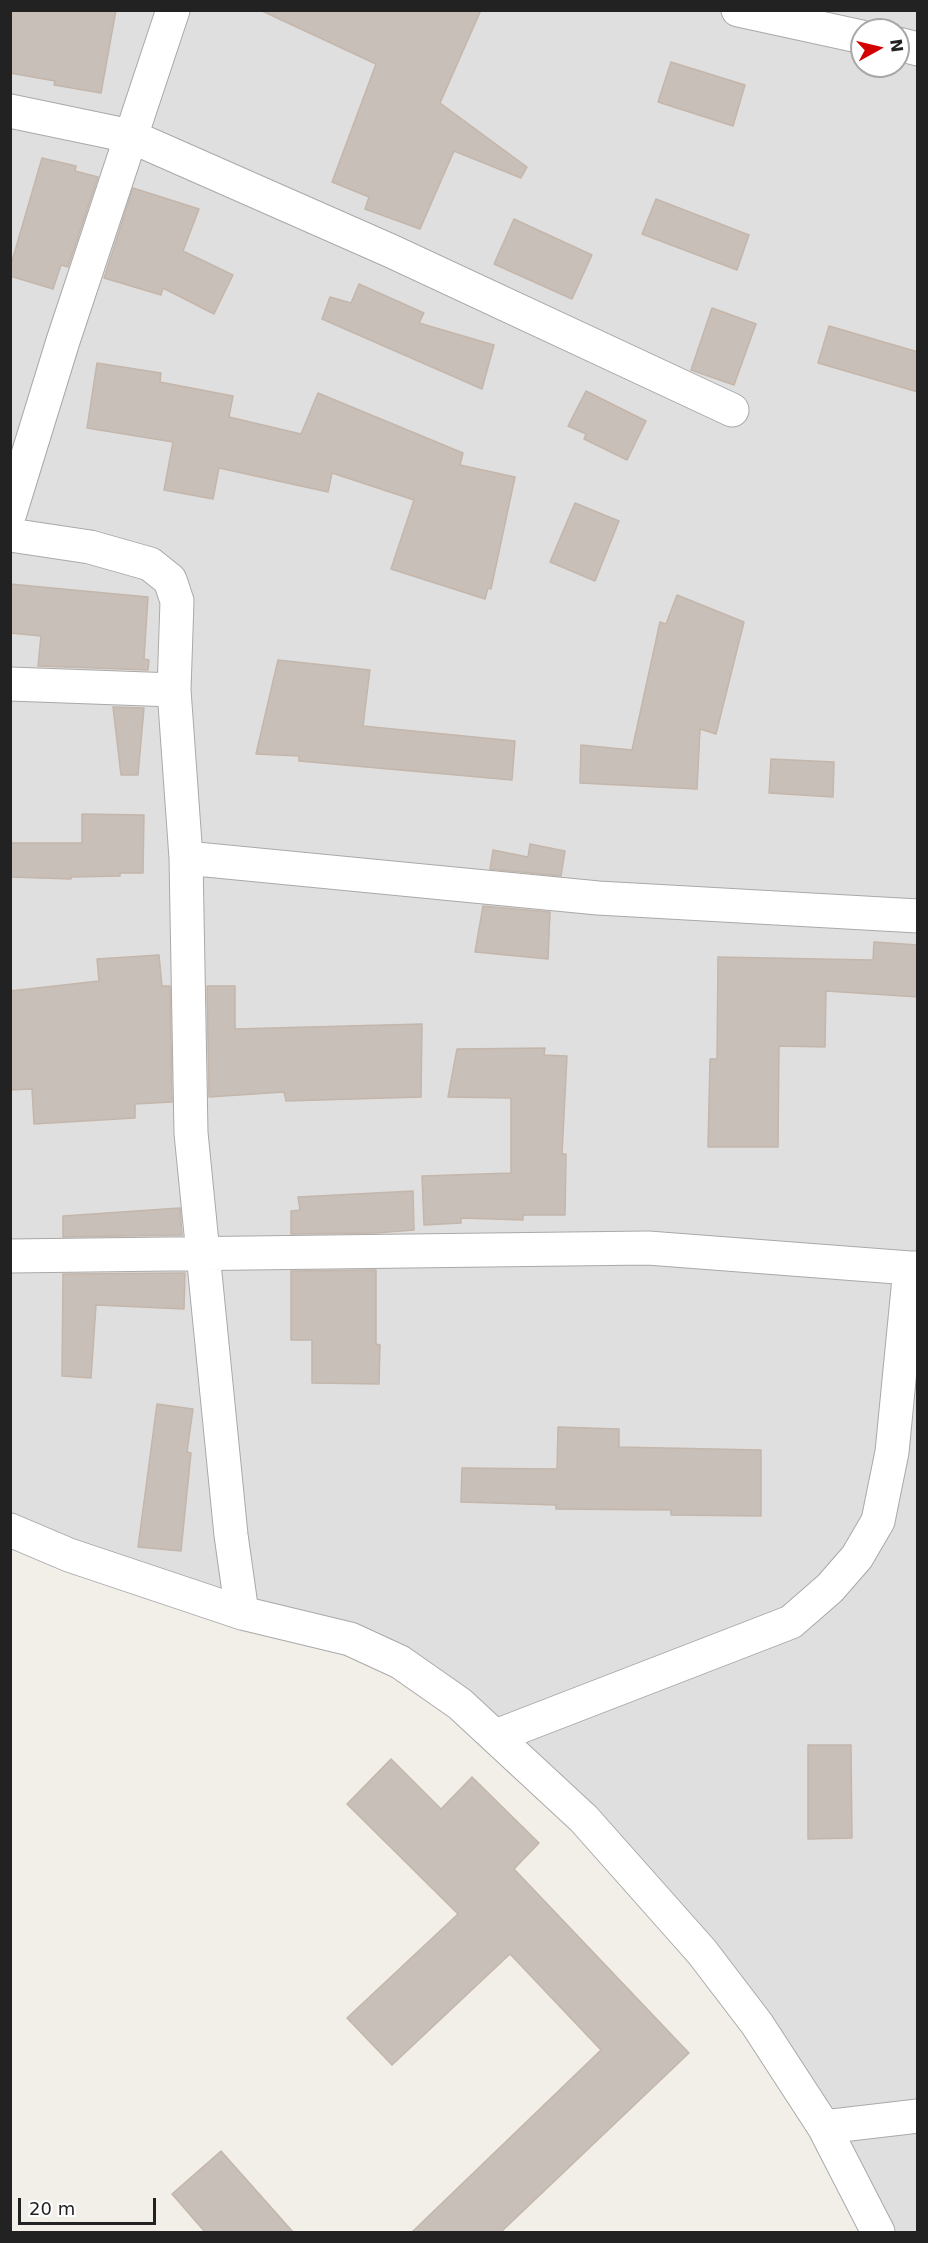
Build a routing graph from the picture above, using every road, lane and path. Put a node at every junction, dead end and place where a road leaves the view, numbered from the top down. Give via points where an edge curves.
1 (173, 10) edge
2 (738, 10) edge
3 (850, 34) edge
4 (10, 111) edge
5 (130, 136) junction
6 (732, 410) dead end
7 (10, 513) edge
8 (10, 535) edge
9 (10, 684) edge
10 (174, 690) junction
11 (186, 858) junction
12 (918, 916) edge
13 (203, 1253) junction
14 (10, 1256) edge
15 (914, 1268) edge
16 (10, 1530) edge
17 (242, 1613) junction
18 (496, 1736) junction
19 (918, 2116) edge
20 (824, 2127) junction
21 (878, 2232) edge

1 - 5 street
2 - 3 street
4 - 5 street
5 - 6 street via 391,251
5 - 7 street
8 - 10 street via 90,547 150,564 170,580 177,601
9 - 10 street
10 - 11 street
11 - 12 street via 598,898
11 - 13 street via 191,1133
13 - 14 street
13 - 15 street via 648,1248
13 - 17 street
15 - 18 street via 892,1452 878,1521 857,1557 830,1588 791,1622
16 - 17 street via 69,1555
17 - 18 street via 350,1639 400,1662 460,1704
18 - 20 street via 584,1819 702,1952 757,2024
19 - 20 street
20 - 21 street

